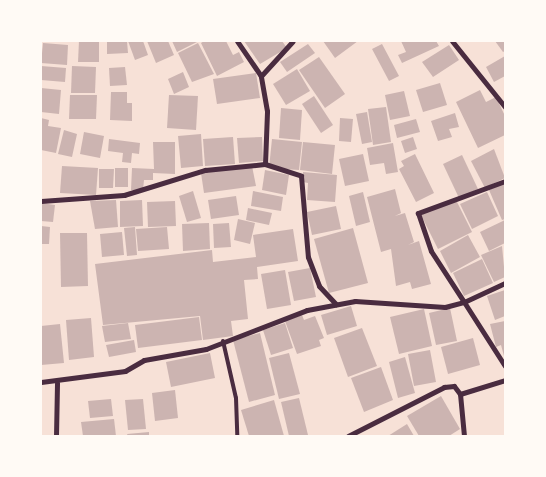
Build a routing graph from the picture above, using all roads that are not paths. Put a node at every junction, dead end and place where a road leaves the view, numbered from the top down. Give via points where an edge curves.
1 (237, 41) edge
2 (293, 41) edge
3 (452, 41) edge
4 (261, 76) junction
5 (505, 107) edge
6 (265, 164) junction
7 (505, 181) edge
8 (41, 201) edge
9 (505, 282) edge
10 (464, 302) junction
11 (337, 305) junction
12 (223, 341) junction
13 (505, 366) edge
14 (505, 380) edge
15 (41, 382) edge
16 (57, 383) junction
17 (460, 394) junction
18 (56, 436) edge
19 (237, 436) edge
20 (348, 436) edge
21 (464, 436) edge

1 - 4 street
2 - 4 street
3 - 5 street
4 - 6 street via 268,111
6 - 8 street via 206,170 124,195
6 - 11 street via 301,176 308,257 319,286
7 - 10 street via 418,213 431,252
9 - 10 street
10 - 11 street via 445,306 355,301
10 - 13 street
11 - 12 street via 307,310
12 - 16 street via 206,349 144,360 125,371
12 - 19 lane via 236,398
14 - 17 street
15 - 16 street
16 - 18 street
17 - 20 street via 454,386 444,387
17 - 21 street

